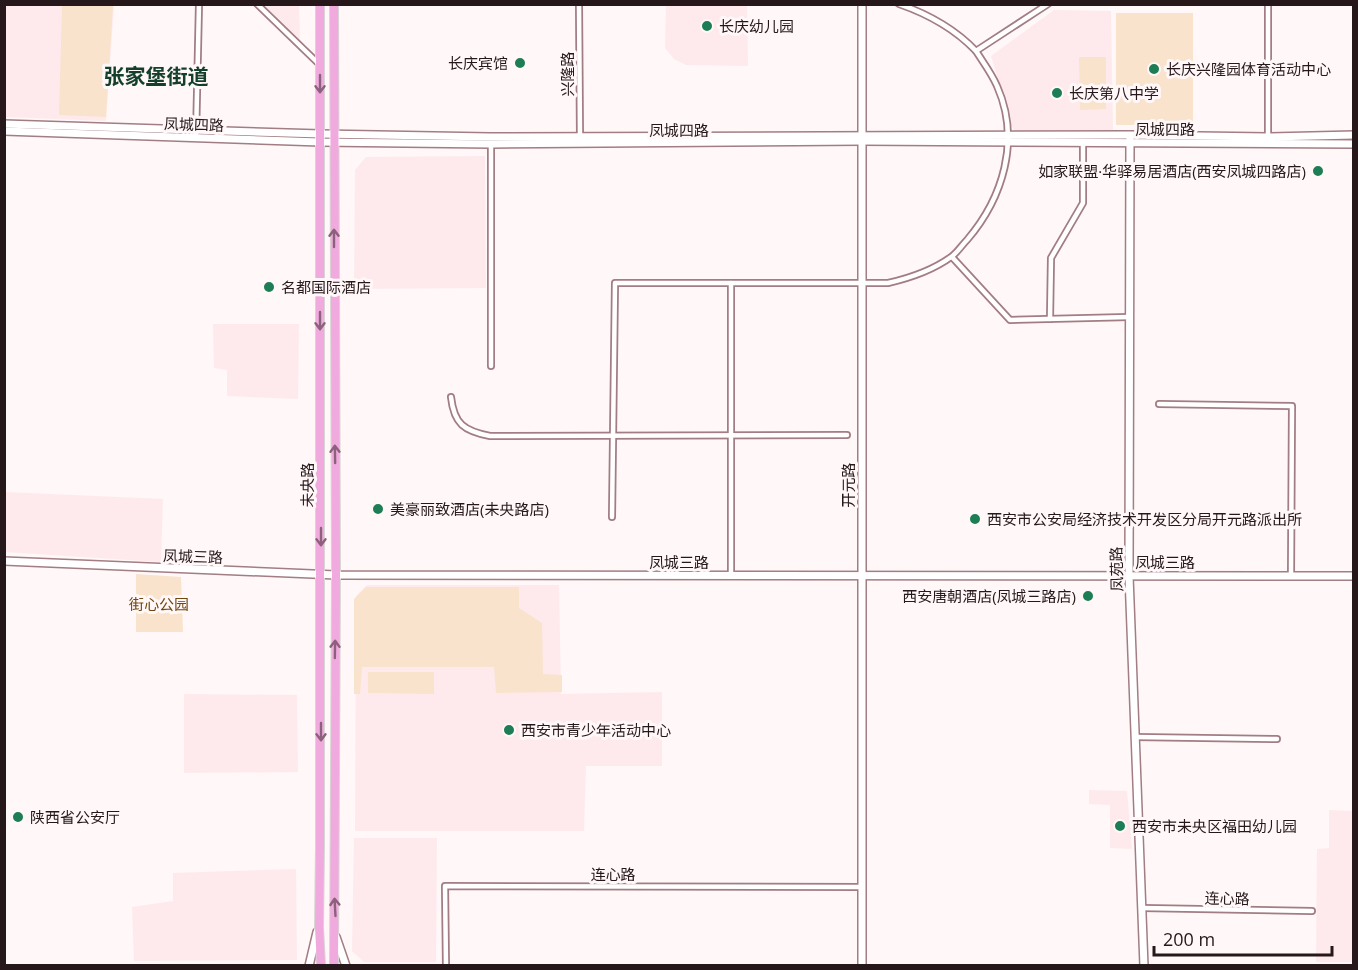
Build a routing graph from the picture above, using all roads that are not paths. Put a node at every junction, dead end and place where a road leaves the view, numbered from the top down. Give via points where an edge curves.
1 (199, 4) edge
2 (257, 4) edge
3 (320, 4) edge
4 (334, 4) edge
5 (579, 4) edge
6 (862, 4) edge
7 (899, 4) edge
8 (1048, 4) edge
9 (1268, 4) edge
10 (976, 51) junction
11 (320, 65) junction
12 (4, 124) edge
13 (4, 131) edge
14 (196, 133) junction
15 (1353, 135) edge
16 (1268, 137) junction
17 (320, 138) junction
18 (333, 138) junction
19 (862, 138) junction
20 (1130, 139) junction
21 (1007, 140) junction
22 (490, 141) junction
23 (580, 141) junction
24 (1083, 143) junction
25 (1353, 144) edge
26 (952, 257) junction
27 (731, 282) junction
28 (862, 284) junction
29 (1129, 317) junction
30 (1050, 319) junction
31 (491, 366) dead end
32 (451, 397) dead end
33 (1159, 404) dead end
34 (614, 435) junction
35 (732, 435) junction
36 (847, 435) dead end
37 (612, 517) dead end
38 (4, 561) edge
39 (321, 574) junction
40 (336, 575) junction
41 (731, 576) junction
42 (861, 576) junction
43 (1130, 576) junction
44 (1291, 576) junction
45 (1353, 576) edge
46 (1136, 737) junction
47 (1277, 739) dead end
48 (861, 888) junction
49 (1142, 908) junction
50 (1312, 911) dead end
51 (319, 927) junction
52 (336, 934) junction
53 (309, 966) edge
54 (321, 966) edge
55 (334, 966) edge
56 (346, 966) edge
57 (446, 966) edge
58 (862, 966) edge
59 (1144, 966) edge

1 - 14 street
2 - 11 street
3 - 11 main road, 未央路
4 - 18 main road, 未央路
5 - 23 street, 兴隆路
6 - 19 street, 开元路
7 - 10 street via 927,15
8 - 10 street
9 - 16 street
10 - 21 street via 998,87
11 -> 17 main road, 未央路
12 - 14 street, 凤城四路
13 - 14 street, 凤城四路
14 - 17 street, 凤城四路
15 - 16 street, 凤城四路
16 - 20 street, 凤城四路
17 - 18 street, 凤城四路
17 -> 39 main road, 未央路
18 - 22 street, 凤城四路
40 -> 18 main road, 未央路
19 - 21 street, 凤城四路
19 - 23 street, 凤城四路
19 - 28 street, 开元路
20 - 21 street, 凤城四路
20 - 24 street, 凤城四路
20 - 25 street, 凤城四路
20 - 29 street, 凤苑路
21 - 24 street, 凤城四路
21 - 26 street via 999,191 979,226
22 - 23 street, 凤城四路
22 - 31 street
24 - 30 street via 1083,203 1051,258
26 - 28 street via 910,278
26 - 30 street via 1010,320
27 - 28 street
27 - 34 street via 615,283
27 - 35 street
28 - 42 street, 开元路
29 - 30 street
29 - 43 street, 凤苑路
32 - 34 street via 459,423 472,432 490,436
33 - 44 street via 1292,406
34 - 35 street
34 - 37 street
35 - 36 street
35 - 41 street
38 - 39 street, 凤城三路
39 - 40 street, 凤城三路
39 -> 51 main road, 未央路
40 - 41 street, 凤城三路
52 -> 40 main road, 未央路
41 - 42 street, 凤城三路
42 - 43 street, 凤城三路
42 - 48 street, 开元路
43 - 44 street, 凤城三路
43 - 46 street, 凤苑路
44 - 45 street, 凤城三路
46 - 47 street
46 - 49 street, 凤苑路
48 - 57 street, 连心路 via 445,886
48 - 58 street, 开元路
49 - 50 street, 连心路
49 - 59 street, 凤苑路
51 - 53 street
51 - 54 main road, 未央路
52 - 55 main road, 未央路
52 - 56 street

